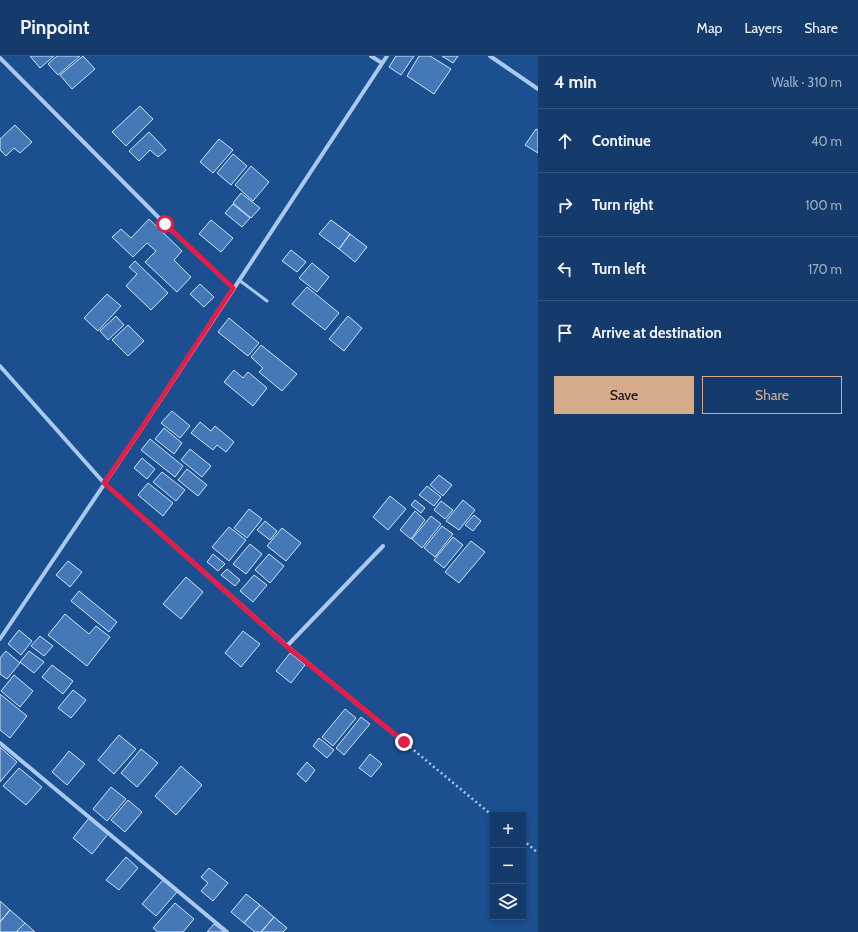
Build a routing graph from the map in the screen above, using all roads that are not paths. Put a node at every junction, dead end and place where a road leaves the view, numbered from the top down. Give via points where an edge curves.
1 (371, 56) edge
2 (387, 56) edge
3 (490, 56) edge
4 (0, 58) edge
5 (382, 63) junction
6 (538, 89) edge
7 (239, 280) junction
8 (233, 288) junction
9 (266, 301) dead end
10 (0, 366) edge
11 (104, 483) junction
12 (383, 546) dead end
13 (0, 639) edge
14 (286, 646) junction
15 (404, 742) road end
16 (0, 743) edge
17 (227, 932) edge

1 - 5 street
2 - 5 street
3 - 6 street
4 - 8 street via 165,224
5 - 7 street
7 - 8 street
7 - 9 lane
8 - 11 street
10 - 11 street
11 - 13 street
11 - 14 street
12 - 14 street
14 - 15 street
16 - 17 street

